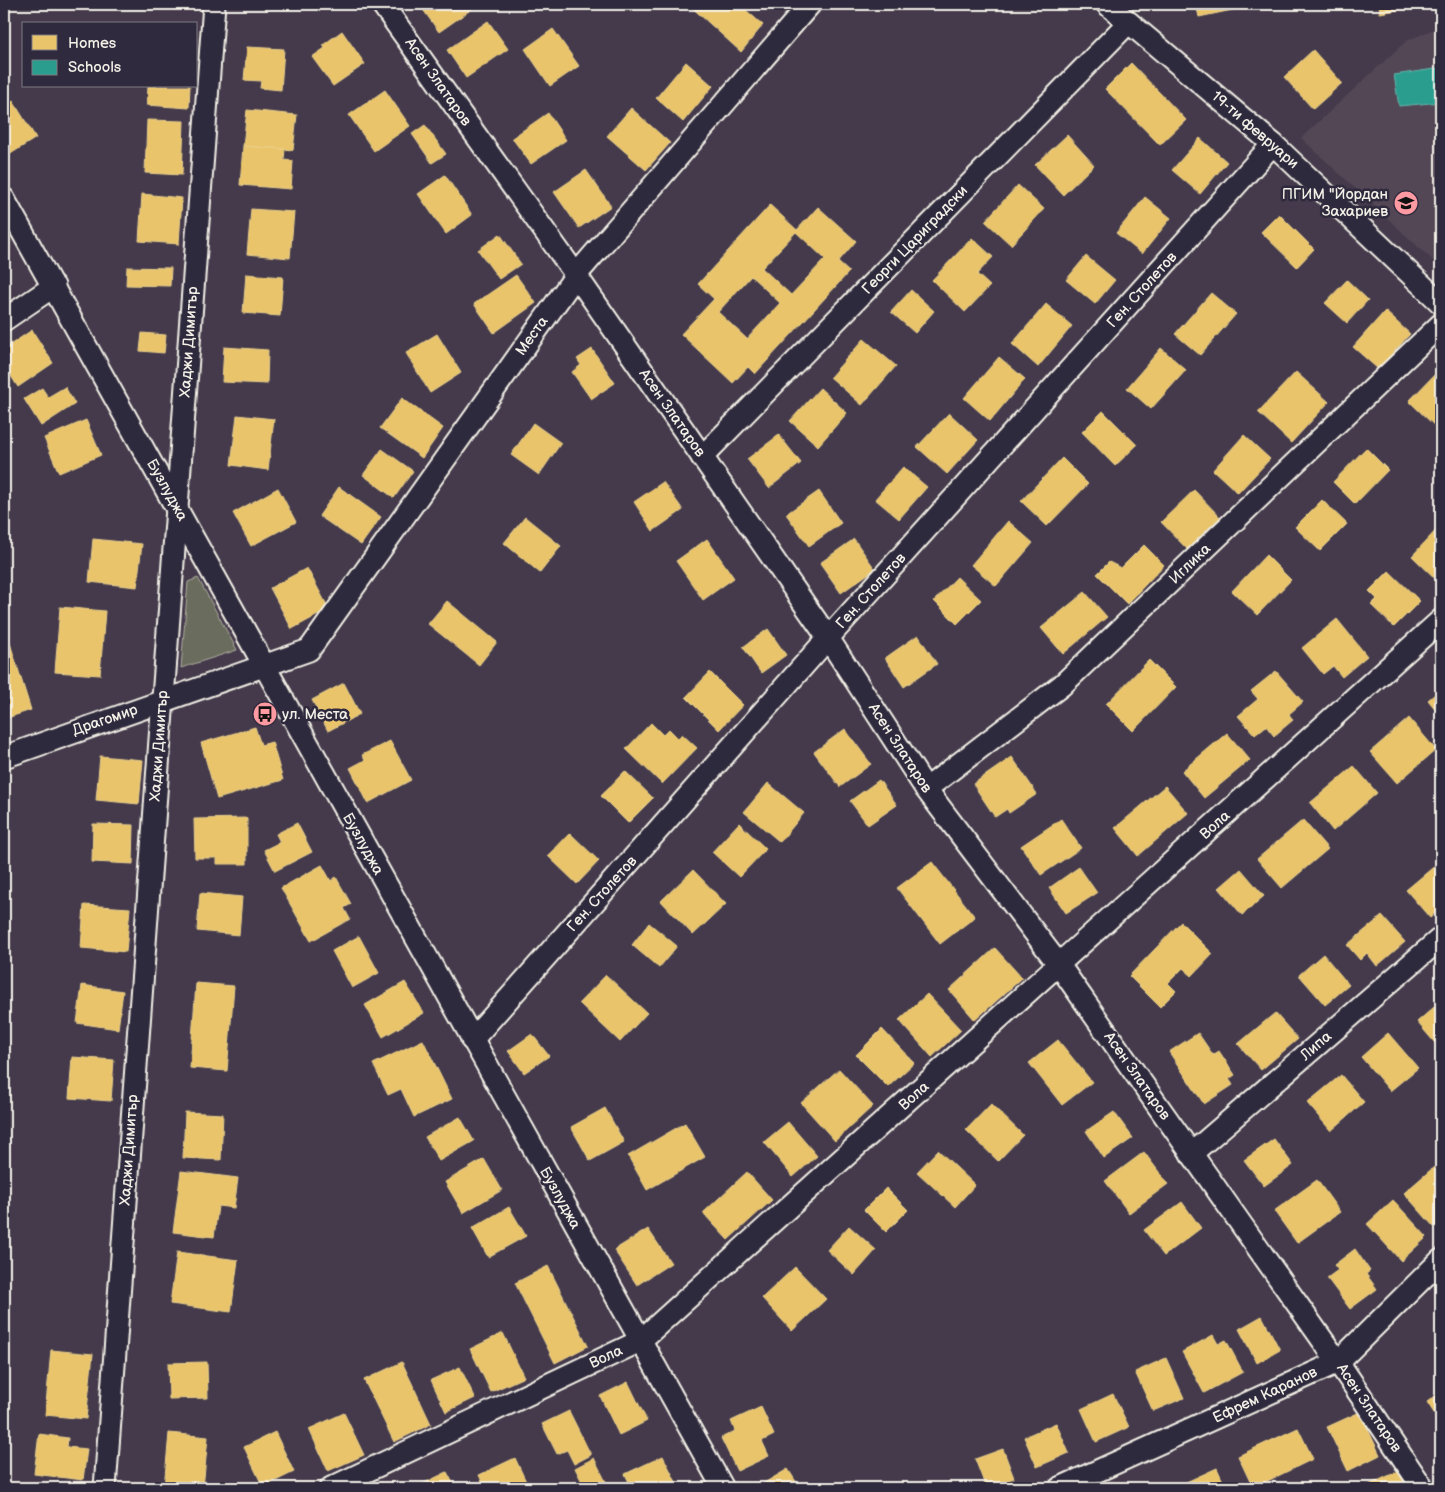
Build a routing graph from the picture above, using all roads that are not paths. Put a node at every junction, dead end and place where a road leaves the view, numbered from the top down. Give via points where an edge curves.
1 (214, 4) edge
2 (382, 4) edge
3 (810, 4) edge
4 (1107, 4) edge
5 (1128, 24) junction
6 (1272, 144) junction
7 (4, 199) edge
8 (576, 275) junction
9 (54, 286) junction
10 (1441, 303) edge
11 (4, 320) edge
12 (1441, 324) edge
13 (702, 457) junction
14 (177, 508) junction
15 (1441, 620) edge
16 (828, 638) junction
17 (264, 666) junction
18 (162, 701) junction
19 (4, 757) edge
20 (926, 789) junction
21 (1441, 938) edge
22 (1059, 965) junction
23 (472, 1040) junction
24 (1191, 1154) junction
25 (1441, 1260) edge
26 (640, 1340) junction
27 (1338, 1362) junction
28 (105, 1488) edge
29 (331, 1488) edge
30 (723, 1488) edge
31 (1060, 1488) edge
32 (1423, 1488) edge

1 - 14 street, Хаджи Димитър
2 - 8 street, Асен Златаров
3 - 8 street, Места
4 - 5 street, 19-ти февруари
5 - 6 street, 19-ти февруари
5 - 13 street, Георги Цариградски
6 - 10 street, 19-ти февруари
6 - 16 street, Ген. Столетов
7 - 9 street, Бузлуджа
8 - 13 street, Асен Златаров
8 - 17 street, Места via 309,650
9 - 11 street
9 - 14 street, Бузлуджа
12 - 20 street, Иглика via 1062,684
13 - 16 street, Асен Златаров
14 - 17 street, Бузлуджа
14 - 18 street, Хаджи Димитър
15 - 22 street, Вола
16 - 20 street, Асен Златаров
16 - 23 street, Ген. Столетов
17 - 18 street, Драгомир
17 - 23 street, Бузлуджа
18 - 19 street, Драгомир
18 - 28 street, Хаджи Димитър
20 - 22 street, Асен Златаров
21 - 24 street, Липа
22 - 24 street, Асен Златаров
22 - 26 street, Вола
23 - 26 street, Бузлуджа
24 - 27 street, Асен Златаров
25 - 27 street, Ефрем Каранов
26 - 29 street, Вола
26 - 30 street, Бузлуджа
27 - 31 street, Ефрем Каранов
27 - 32 street, Асен Златаров

